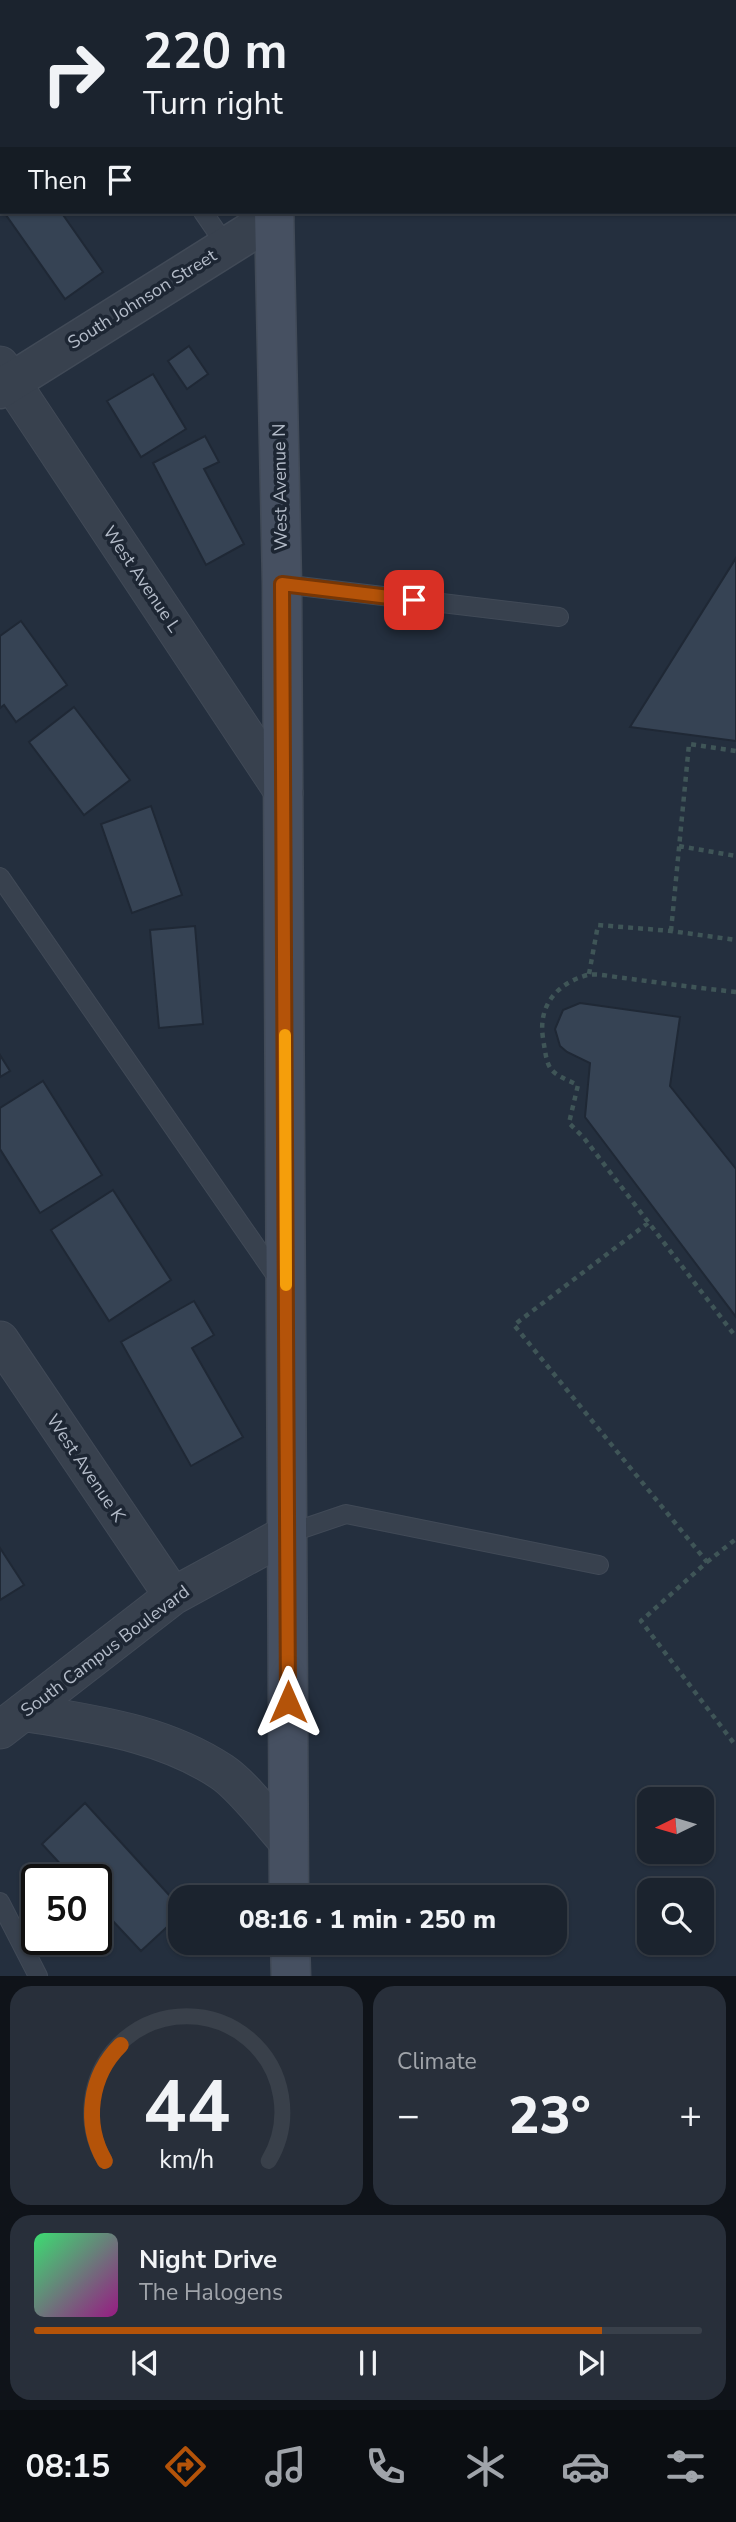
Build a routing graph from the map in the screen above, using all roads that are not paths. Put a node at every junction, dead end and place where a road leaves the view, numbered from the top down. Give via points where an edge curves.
1 (204, 214) edge
2 (278, 214) edge
3 (227, 247) junction
4 (4, 379) edge
5 (282, 584) junction
6 (559, 617) dead end
7 (284, 793) junction
8 (0, 877) edge
9 (286, 1291) junction
10 (0, 1340) edge
11 (287, 1534) junction
12 (599, 1565) dead end
13 (173, 1596) junction
14 (12, 1721) edge
15 (288, 1842) junction
16 (289, 1885) edge
17 (0, 1902) edge
18 (290, 1955) edge
19 (38, 1976) edge
20 (291, 1976) edge

1 - 3 lane
2 - 3 street, South Johnson Street
2 - 5 main road, West Avenue N
3 - 4 street, South Johnson Street
4 - 7 street, West Avenue L
5 - 6 lane
5 - 7 main road, West Avenue N
7 - 9 main road, West Avenue N
8 - 9 lane
9 - 11 main road, West Avenue N
10 - 13 street, West Avenue K
11 - 12 lane via 346,1514
11 - 13 street, South Campus Boulevard
11 - 15 main road, West Avenue N
13 - 14 street, South Campus Boulevard
14 - 15 street via 120,1728 175,1746 224,1773
15 - 16 main road, West Avenue N
17 - 19 lane
18 - 20 main road

